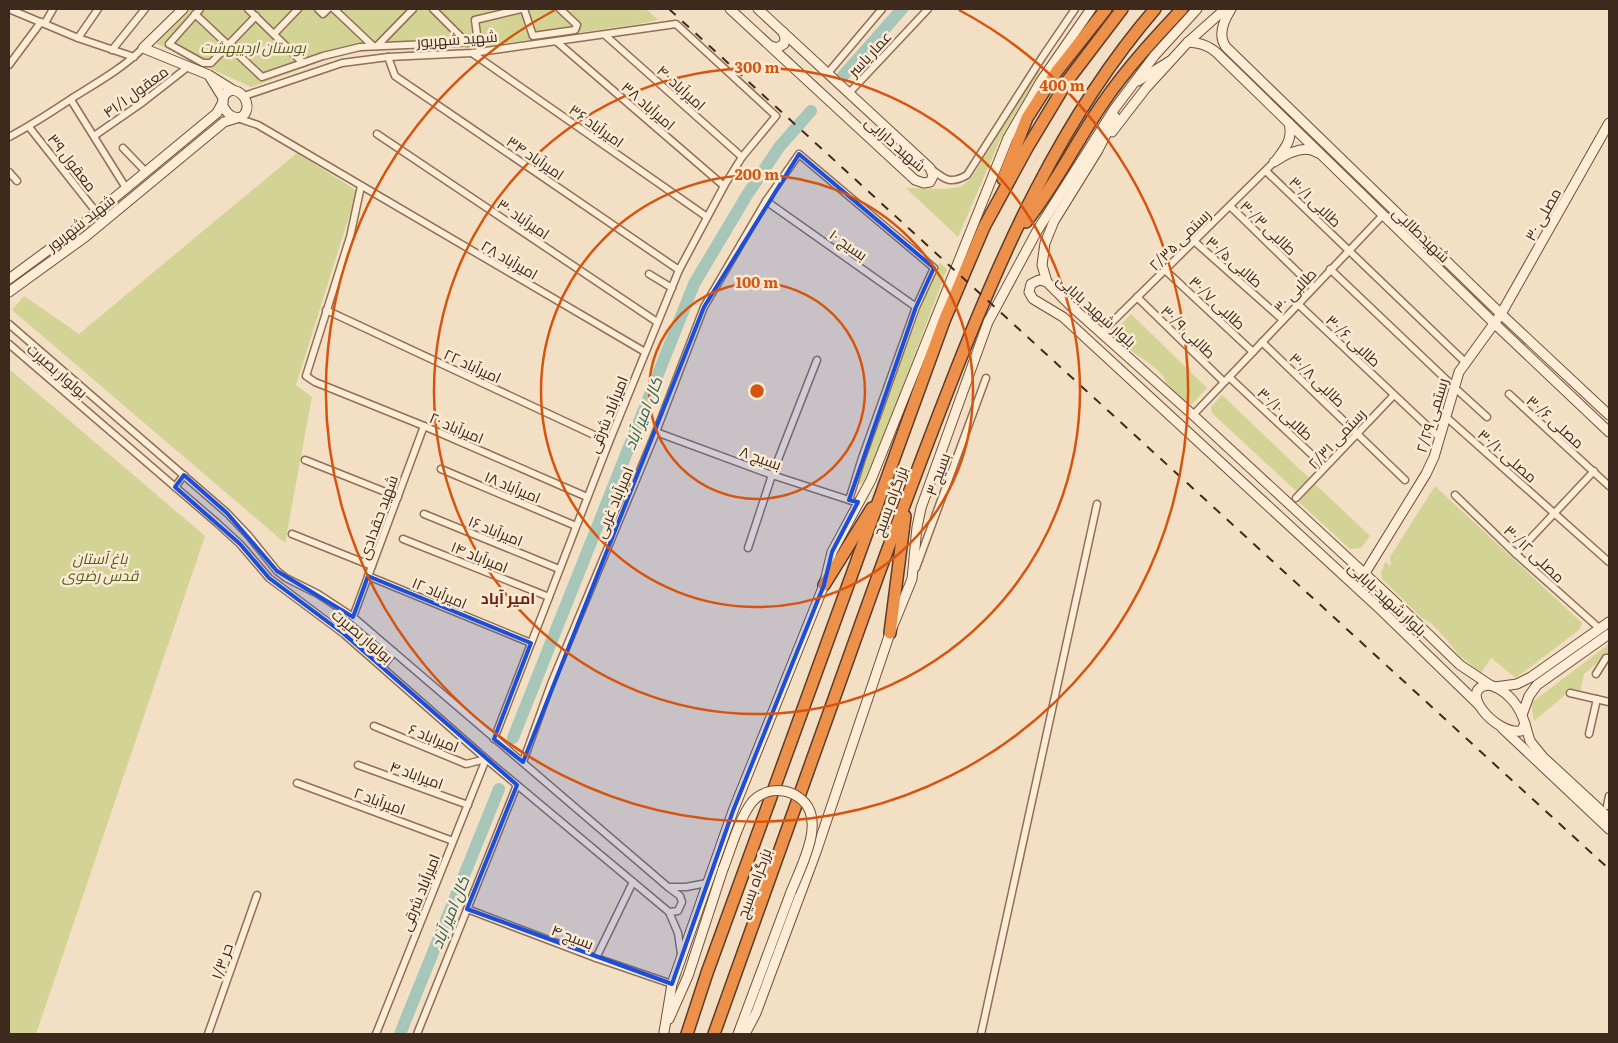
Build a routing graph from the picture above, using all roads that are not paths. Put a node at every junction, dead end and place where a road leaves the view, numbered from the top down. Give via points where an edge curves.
1 (9, 9) edge
2 (53, 9) edge
3 (98, 9) edge
4 (144, 9) edge
5 (183, 9) edge
6 (200, 9) edge
7 (248, 9) edge
8 (298, 9) edge
9 (318, 9) edge
10 (328, 9) edge
11 (334, 9) edge
12 (413, 9) edge
13 (432, 9) edge
14 (523, 9) edge
15 (560, 9) edge
16 (730, 9) edge
17 (758, 9) edge
18 (882, 9) edge
19 (928, 9) edge
20 (1075, 9) edge
21 (1080, 9) edge
22 (1091, 9) edge
23 (1106, 9) edge
24 (1122, 9) edge
25 (1155, 9) edge
26 (1182, 9) edge
27 (1197, 9) edge
28 (1225, 9) edge
29 (1231, 9) edge
30 (513, 10) edge
31 (500, 11) edge
32 (195, 14) junction
33 (256, 16) junction
34 (1082, 21) junction
35 (43, 23) junction
36 (783, 32) junction
37 (274, 34) junction
38 (605, 35) junction
39 (78, 38) junction
40 (557, 42) junction
41 (1188, 42) junction
42 (467, 43) junction
43 (228, 45) junction
44 (375, 46) junction
45 (771, 46) junction
46 (1226, 47) junction
47 (143, 48) junction
48 (112, 50) junction
49 (472, 53) junction
50 (1217, 53) junction
51 (134, 57) junction
52 (388, 57) junction
53 (1170, 61) junction
54 (303, 63) junction
55 (9, 65) edge
56 (189, 66) junction
57 (828, 73) junction
58 (209, 75) junction
59 (1133, 83) junction
60 (233, 90) junction
61 (850, 92) junction
62 (244, 96) junction
63 (71, 100) junction
64 (223, 100) junction
65 (247, 110) junction
66 (776, 116) joint
67 (237, 118) junction
68 (1289, 123) junction
69 (1609, 123) edge
70 (258, 125) junction
71 (29, 127) junction
72 (377, 134) dead end
73 (94, 136) junction
74 (9, 137) edge
75 (123, 148) dead end
76 (1098, 150) junction
77 (1322, 155) junction
78 (742, 158) junction
79 (1274, 162) junction
80 (1346, 163) junction
81 (930, 168) junction
82 (1266, 171) junction
83 (9, 172) edge
84 (146, 172) junction
85 (1338, 172) junction
86 (17, 181) dead end
87 (361, 186) junction
88 (724, 186) junction
89 (126, 188) junction
90 (766, 201) junction
91 (1230, 206) junction
92 (97, 213) junction
93 (1382, 215) junction
94 (707, 217) junction
95 (984, 227) junction
96 (1012, 241) junction
97 (1194, 242) junction
98 (1348, 250) junction
99 (1451, 266) junction
100 (1330, 269) junction
101 (680, 270) junction
102 (1165, 270) junction
103 (649, 274) dead end
104 (1443, 274) junction
105 (9, 279) edge
106 (1047, 282) junction
107 (1314, 287) junction
108 (672, 288) junction
109 (9, 292) edge
110 (1137, 297) junction
111 (1298, 304) junction
112 (916, 307) junction
113 (326, 310) junction
114 (1498, 319) junction
115 (1283, 320) junction
116 (658, 322) junction
117 (9, 324) edge
118 (1101, 333) junction
119 (1262, 342) junction
120 (9, 344) edge
121 (645, 352) junction
122 (1253, 352) junction
123 (817, 360) dead end
124 (1465, 362) junction
125 (986, 378) dead end
126 (1227, 379) junction
127 (1454, 387) junction
128 (1509, 394) dead end
129 (1394, 395) junction
130 (1193, 414) junction
131 (1609, 415) edge
132 (1445, 416) junction
133 (1487, 417) dead end
134 (424, 426) junction
135 (656, 432) junction
136 (1609, 432) edge
137 (1357, 434) junction
138 (1440, 438) junction
139 (609, 442) junction
140 (306, 460) dead end
141 (1325, 467) junction
142 (441, 469) dead end
143 (1594, 471) junction
144 (184, 475) junction
145 (772, 475) junction
146 (1405, 480) dead end
147 (1609, 486) edge
148 (175, 487) junction
149 (885, 488) junction
150 (908, 493) junction
151 (1455, 495) dead end
152 (398, 497) junction
153 (588, 497) junction
154 (1296, 498) dead end
155 (854, 501) junction
156 (1097, 504) dead end
157 (1555, 513) junction
158 (424, 514) dead end
159 (576, 526) junction
160 (292, 534) dead end
161 (403, 539) dead end
162 (748, 548) dead end
163 (1516, 554) junction
164 (1609, 562) edge
165 (372, 566) junction
166 (559, 569) junction
167 (1365, 574) junction
168 (368, 576) junction
169 (912, 579) junction
170 (824, 585) junction
171 (549, 597) junction
172 (353, 617) junction
173 (1609, 622) edge
174 (1599, 628) junction
175 (890, 633) junction
176 (1609, 634) edge
177 (531, 643) junction
178 (394, 652) junction
179 (1609, 658) edge
180 (382, 667) junction
181 (1596, 674) dead end
182 (1493, 686) junction
183 (1570, 693) dead end
184 (1597, 699) junction
185 (1609, 702) edge
186 (1479, 705) junction
187 (1523, 719) junction
188 (374, 726) dead end
189 (1502, 728) junction
190 (1589, 734) dead end
191 (494, 739) junction
192 (486, 759) junction
193 (523, 762) junction
194 (358, 765) dead end
195 (297, 783) dead end
196 (517, 785) junction
197 (1609, 796) edge
198 (468, 805) junction
199 (1607, 806) dead end
200 (1609, 818) edge
201 (1609, 828) edge
202 (454, 841) junction
203 (633, 882) junction
204 (707, 883) junction
205 (668, 887) junction
206 (257, 895) dead end
207 (467, 909) junction
208 (669, 912) junction
209 (681, 957) junction
210 (596, 958) junction
211 (672, 984) junction
212 (663, 1033) edge
213 (208, 1034) edge
214 (376, 1034) edge
215 (417, 1034) edge
216 (687, 1034) edge
217 (714, 1034) edge
218 (738, 1034) edge
219 (745, 1034) edge
220 (980, 1034) edge

1 - 35 street
2 - 35 street
3 - 39 street
4 - 48 street
5 - 47 street
6 - 32 street
7 - 33 street
8 - 37 street
9 - 10 street via 323,14
11 - 44 street
12 - 44 street
13 - 42 street
14 - 15 street via 533,36 576,30 577,25
14 - 30 street
16 - 45 street, شهید دارایی
17 - 36 street, شهید دارایی
18 - 57 street
19 - 61 street, عمار یاسر
20 - 81 street via 967,175 958,180 944,178
21 - 34 street
22 - 34 street
23 - 95 highway via 1057,71 1027,118
24 - 95 highway, بزرگراه بسیج via 1068,80
25 - 96 highway, بزرگراه بسیج via 1130,38 1091,94 1051,161
26 - 96 highway via 1103,102 1046,196
27 - 59 street
28 - 41 street
29 - 46 street via 1221,36
30 - 31 street
31 - 42 street via 475,20 478,42
32 - 43 street
32 - 43 street via 169,44 204,63 211,63
33 - 37 street
33 - 43 street
34 - 155 street via 1041,81 1008,138 871,480
35 - 39 street
35 - 55 street
36 - 45 street via 784,44 777,48
36 - 57 street, شهید دارایی
37 - 54 street
38 - 40 street, شهید شهریور
38 - 66 street, شهید شهریور via 676,24
38 - 78 street, امیرآباد ۴۰
39 - 48 street
40 - 49 street, شهید شهریور
40 - 88 street, امیرآباد ۳۸
41 - 50 street, شهیدطالبی via 1201,43
41 - 53 street
42 - 44 street
43 - 54 street via 262,77
44 - 54 street
45 - 81 street, شهید دارایی via 915,180 930,182 933,176
46 - 50 street via 1218,47
46 - 80 street, شهیدطالبی
47 - 51 street
47 - 56 street
48 - 51 street
49 - 52 street, شهید شهریور
49 - 94 street, امیرآباد ۳۶
50 - 68 street, شهیدطالبی
51 - 63 street
52 - 62 street, شهید شهریور via 342,63
52 - 101 street, امیرآباد ۳۴ via 395,76
53 - 59 street
53 - 76 street
56 - 58 street
56 - 73 street, معقول ۴۱/۱
57 - 61 street, شهید دارایی
58 - 60 street
58 - 64 street
59 - 76 street
59 - 169 street via 1037,231 988,322 921,508
60 - 62 street
60 - 64 street via 228,91
61 - 81 street, شهید دارایی
62 - 65 street
63 - 71 street
63 - 73 street
64 - 67 street via 226,113
64 - 84 street, شهید شهریور via 216,112
65 - 67 street
65 - 70 street
66 - 78 street, امیرآباد شرقی
67 - 70 street
67 - 109 street, شهید شهریور via 224,122 85,237
68 - 77 street, شهیدطالبی
68 - 79 street via 1288,145
69 - 114 street, مصلی ۳۰
70 - 87 street, امیرآباد ۲۸
71 - 74 street
71 - 92 street, معقول ۳۹
72 - 116 street, امیرآباد ۳۰
73 - 89 street
75 - 84 street
76 - 106 street via 1054,221 1045,243 1042,265
77 - 79 street via 1306,149
77 - 85 street, شهیدطالبی
78 - 88 street, امیرآباد شرقی
79 - 82 street, رستمی ۲/۳۵
80 - 85 street
80 - 99 street, شهیدطالبی
82 - 91 street, رستمی ۲/۳۵
82 - 98 street, طالبی ۳۰/۱
83 - 86 street
84 - 89 street, شهید شهریور
85 - 93 street, شهیدطالبی
87 - 113 street via 350,237
87 - 121 street, امیرآباد ۲۸
88 - 94 street, امیرآباد شرقی
89 - 92 street, شهید شهریور
90 - 112 street, بسیج ۱۰
90 - 112 street, امیرآباد غربی via 799,154 934,268
90 - 135 street, امیرآباد غربی via 704,307
91 - 97 street, رستمی ۲/۳۵
91 - 107 street, طالبی ۳۰/۳
92 - 105 street, شهید شهریور
93 - 98 street, طالبی ۳۰
93 - 104 street, شهیدطالبی
94 - 101 street, امیرآباد شرقی
95 - 149 highway, بزرگراه بسیج via 944,321
96 - 150 highway, بزرگراه بسیج via 971,331
97 - 102 street, رستمی ۲/۳۵
97 - 115 street, طالبی ۳۰/۵
98 - 100 street, طالبی ۳۰
98 - 124 street, طالبی ۳۰/۱
99 - 104 street
99 - 114 street, شهیدطالبی
100 - 107 street, طالبی ۳۰
100 - 127 street
101 - 108 street, امیرآباد شرقی
102 - 110 street, رستمی ۲/۳۵
102 - 122 street, طالبی ۳۰/۷
103 - 108 street
104 - 114 street, شهیدطالبی
106 - 118 street, بلوار شهید بابایی
106 - 186 street, بلوار شهید بابایی via 1039,280 1031,284 1029,292 1033,299 1064,317 1382,610
107 - 111 street, طالبی ۳۰
108 - 116 street, امیرآباد شرقی
110 - 118 street, رستمی ۲/۳۵
110 - 126 street, طالبی ۳۰/۹
111 - 115 street, طالبی ۳۰
111 - 129 street, طالبی ۳۰/۶
112 - 155 street via 862,458
113 - 134 street, امیرآباد ۲۰ via 306,376
113 - 139 street, امیرآباد ۲۲
114 - 124 street, رستمی ۲/۲۹
114 - 131 street, شهیدطالبی
114 - 136 street, شهیدطالبی
115 - 119 street, طالبی ۳۰
116 - 121 street, امیرآباد شرقی
117 - 144 street, بولوار بصیرت
118 - 130 street, بلوار شهید بابایی
119 - 122 street, طالبی ۳۰
119 - 137 street, طالبی ۳۰/۸
120 - 148 street, بولوار بصیرت
121 - 139 street, امیرآباد شرقی
122 - 126 street, طالبی ۳۰
123 - 145 street
124 - 127 street, رستمی ۲/۲۹
125 - 169 street, بسیج ۳
126 - 130 street, طالبی ۳۰
126 - 141 street, طالبی ۳۰/۱۰
127 - 132 street, رستمی ۲/۲۹
127 - 133 street
128 - 143 street, مصلی ۳۰/۶
129 - 137 street, رستمی ۲/۳۱
129 - 138 street, طالبی ۳۰/۶
130 - 167 street, بلوار شهید بابایی
132 - 138 street, رستمی ۲/۲۹
132 - 157 street, مصلی ۳۰/۱۰
134 - 152 street, شهید حقدادی
134 - 153 street, امیرآباد ۲۰
135 - 145 street, بسیج ۸
135 - 193 street, امیرآباد غربی via 551,684
137 - 141 street, رستمی ۲/۳۱
137 - 146 street, طالبی ۳۰/۸
138 - 167 street, رستمی ۲/۲۹ via 1426,474
139 - 153 street, امیرآباد شرقی
140 - 152 street
141 - 154 street, رستمی ۲/۳۱
142 - 159 street, امیرآباد ۱۸
143 - 147 street, مصلی ۳۰/۶
143 - 157 street
144 - 148 street
144 - 172 street, بولوار بصیرت via 228,513 277,571
145 - 155 street, بسیج ۸
145 - 162 street
148 - 180 street, بولوار بصیرت via 234,539 269,578
149 - 170 highway
149 - 216 highway, بزرگراه بسیج
150 - 175 highway
150 - 217 highway, بزرگراه بسیج
151 - 163 street, مصلی ۳۰/۱۲
152 - 165 street, شهید حقدادی
153 - 159 street, امیرآباد شرقی
155 - 170 street via 832,552
156 - 220 street
157 - 163 street
157 - 164 street, مصلی ۳۰/۱۰
158 - 166 street, امیرآباد ۱۶
159 - 166 street, امیرآباد شرقی
160 - 165 street
161 - 171 street, امیرآباد ۱۴
163 - 174 street, مصلی ۳۰/۱۲
165 - 168 street, شهید حقدادی
166 - 171 street, امیرآباد شرقی
167 - 182 street, بلوار شهید بابایی via 1460,664
168 - 172 street, شهید حقدادی
168 - 177 street, امیرآباد ۱۲
169 - 175 street
170 - 204 street
171 - 177 street, امیرآباد شرقی
172 - 178 street, بولوار بصیرت
173 - 174 street
174 - 182 street via 1531,677 1517,684
175 - 219 street via 813,861 756,1013
176 - 187 street via 1537,685 1529,696
177 - 191 street, امیرآباد شرقی
178 - 180 street
178 - 191 street, بولوار بصیرت
179 - 181 street
180 - 192 street, بولوار بصیرت
182 - 186 street via 1478,691
182 - 187 street, بلوار شهید بابایی via 1508,695
183 - 184 street
184 - 185 street
184 - 190 street
186 - 189 street
187 - 189 street via 1523,729 1518,732
187 - 200 street via 1530,741 1543,757
188 - 192 street, امیراباد ۶ via 466,764
189 - 201 street
191 - 193 street, بولوار بصیرت
192 - 196 street, بولوار بصیرت
192 - 198 street, امیرآباد شرقی
193 - 205 street, بولوار بصیرت
194 - 198 street, امیراباد ۴
195 - 202 street, امیرآباد ۲
196 - 203 street, بولوار بصیرت
196 - 207 street
197 - 199 street
198 - 202 street, امیرآباد شرقی
202 - 214 street, امیرآباد شرقی
203 - 208 street, بولوار بصیرت
203 - 210 street
204 - 205 street
204 - 209 street
205 - 208 street, بولوار بصیرت via 680,896 682,902 678,911
206 - 213 street, حر ۱/۳
207 - 210 street, بسیج ۴
207 - 215 street
208 - 209 street, بولوار بصیرت via 678,933
209 - 211 street
210 - 211 street, بسیج ۴
211 - 212 street
212 - 218 street, bridge via 688,976 723,869 747,811 761,794 785,791 805,802 811,813 812,836

